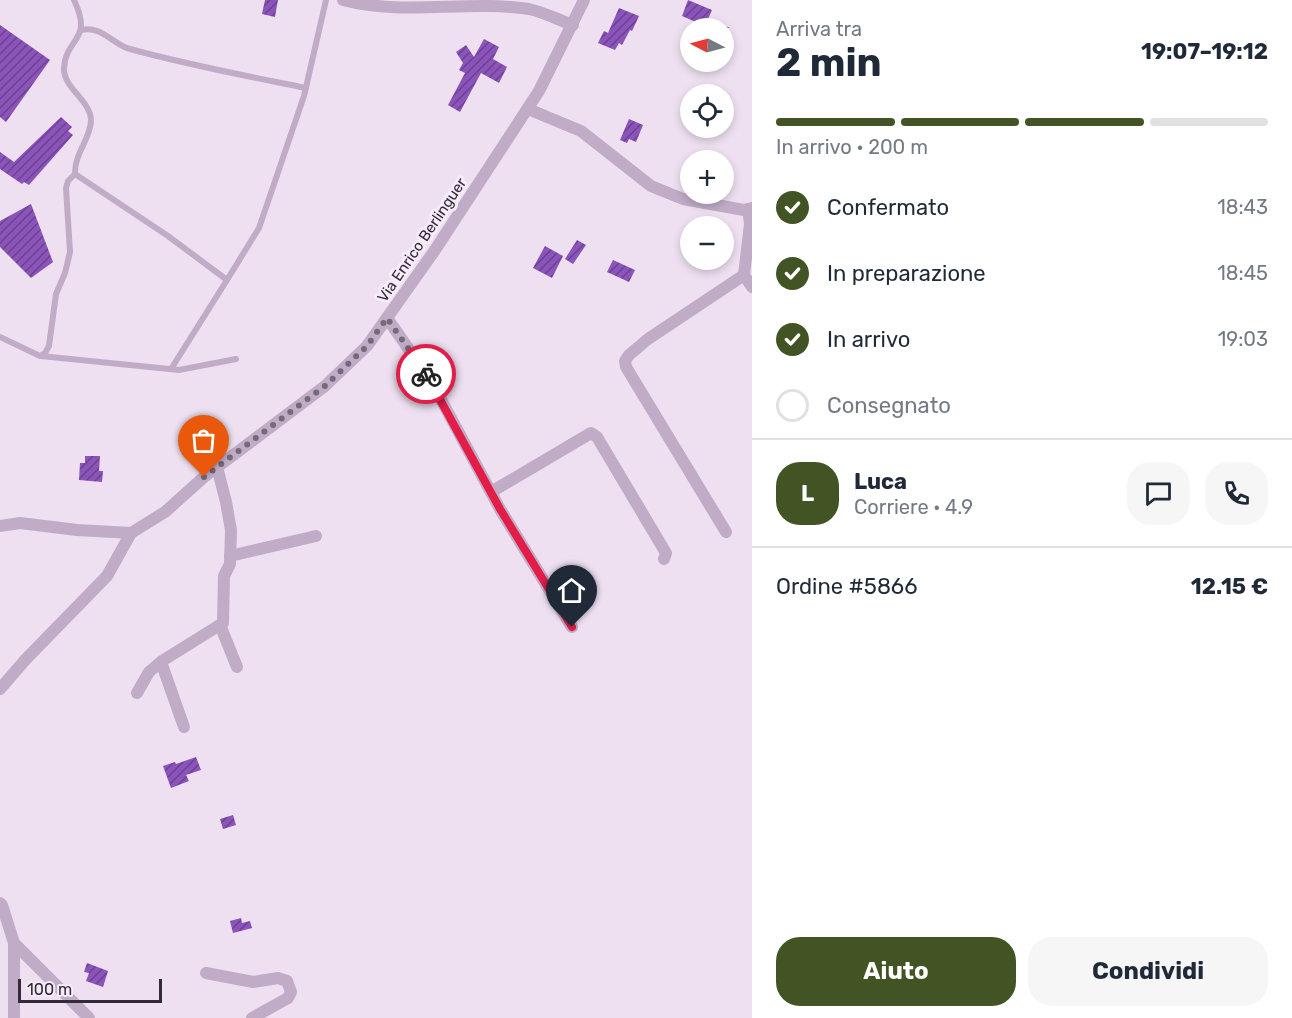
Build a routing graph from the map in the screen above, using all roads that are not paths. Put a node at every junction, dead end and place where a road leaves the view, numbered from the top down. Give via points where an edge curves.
1 (74, 0) edge
2 (326, 0) edge
3 (343, 0) edge
4 (584, 0) edge
5 (573, 25) junction
6 (81, 30) junction
7 (306, 88) junction
8 (528, 109) junction
9 (75, 174) junction
10 (750, 209) edge
11 (744, 274) junction
12 (226, 280) junction
13 (752, 287) edge
14 (387, 318) junction
15 (0, 337) edge
16 (40, 356) junction
17 (236, 359) dead end
18 (171, 369) junction
19 (217, 466) junction
20 (491, 492) junction
21 (0, 526) edge
22 (726, 532) dead end
23 (131, 533) junction
24 (316, 536) dead end
25 (230, 556) junction
26 (664, 559) dead end
27 (220, 626) junction
28 (572, 627) dead end
29 (161, 662) junction
30 (237, 667) dead end
31 (0, 689) edge
32 (137, 693) dead end
33 (184, 727) dead end
34 (0, 903) edge
35 (14, 943) junction
36 (206, 973) dead end
37 (14, 1018) edge
38 (88, 1018) edge
39 (252, 1018) edge

1 - 6 lane
2 - 7 lane
3 - 5 street via 389,7 532,10
4 - 5 street, Via Enrico Berlinguer
5 - 8 street, Via Enrico Berlinguer
6 - 7 lane via 95,30 121,47
6 - 9 lane via 64,67 90,115
7 - 12 lane via 259,228
8 - 10 street via 581,131 651,186 683,199
8 - 14 street, Via Enrico Berlinguer
9 - 12 lane
9 - 16 lane via 66,188 70,252 56,294 49,346
10 - 11 street
11 - 13 street
11 - 22 street via 648,339 625,361
12 - 18 lane
14 - 19 street, Via Enrico Berlinguer via 367,346 325,386
14 - 20 street via 431,381
15 - 16 lane
16 - 18 lane
17 - 18 lane
19 - 23 street, Via Enrico Berlinguer via 165,512
19 - 25 street via 231,530
20 - 26 street via 591,433 666,553
20 - 28 street
21 - 23 street via 20,523
23 - 31 street via 107,576
24 - 25 street
25 - 27 street via 224,576 224,623
27 - 29 street
27 - 30 street
29 - 32 street via 149,672
29 - 33 street
34 - 35 street
35 - 37 street
35 - 38 street
36 - 39 street via 253,982 278,978 287,981 291,992 288,998

